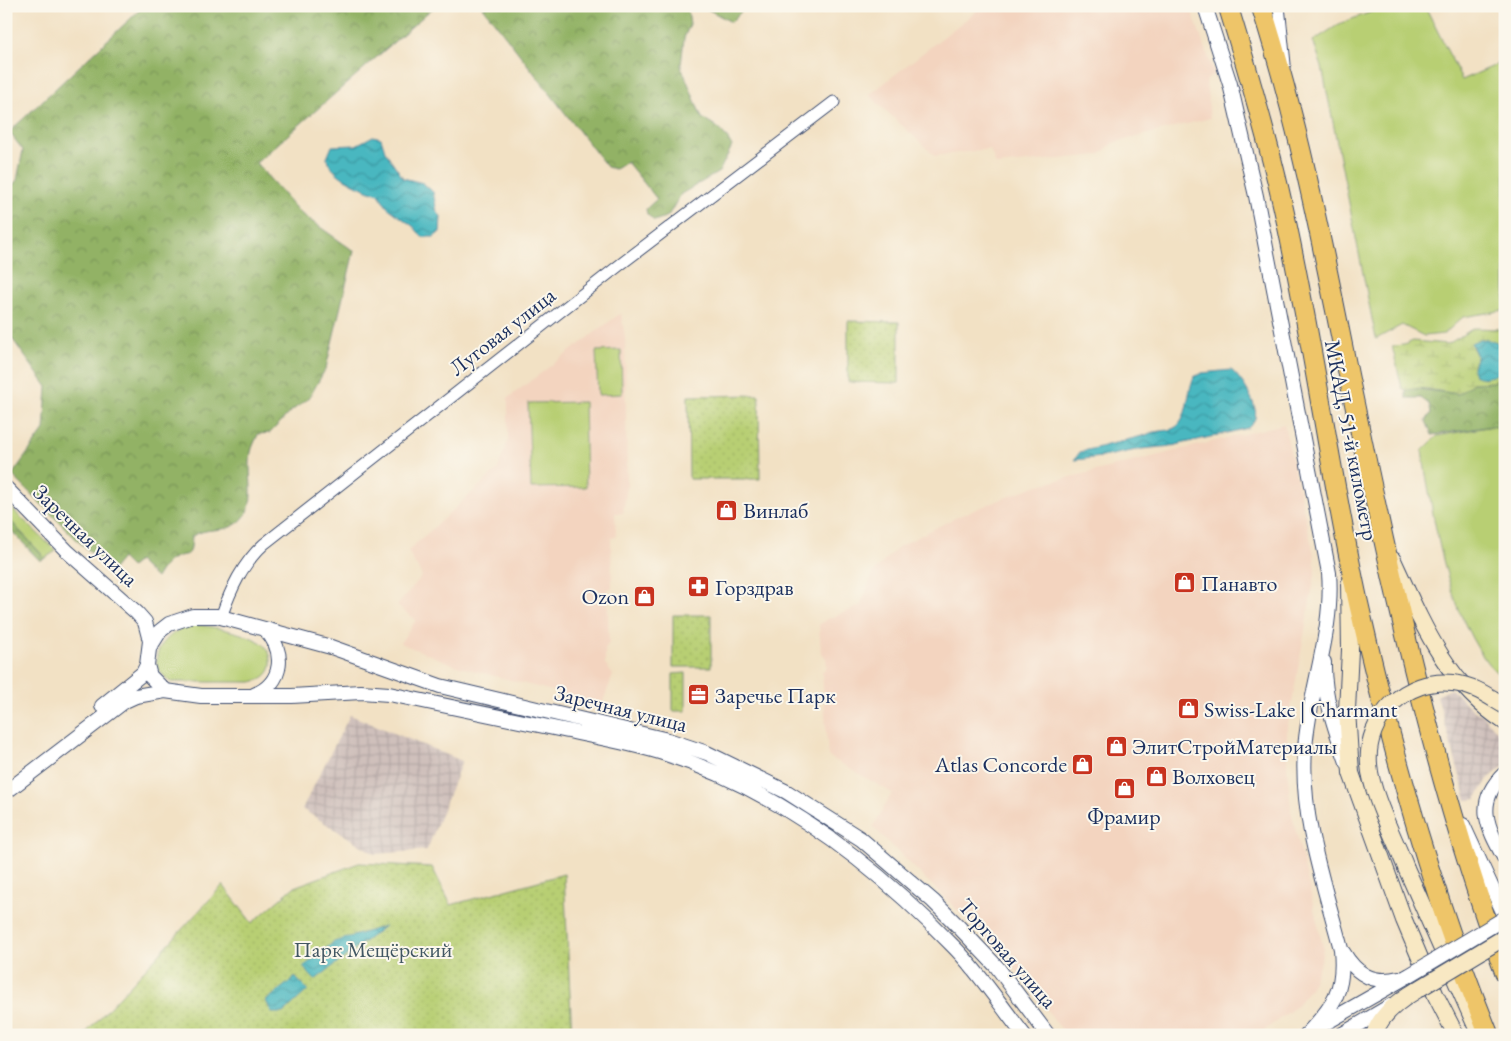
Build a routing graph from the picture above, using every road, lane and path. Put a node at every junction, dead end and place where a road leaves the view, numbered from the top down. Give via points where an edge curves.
1 (1205, 6) edge
2 (1228, 6) edge
3 (1261, 6) edge
4 (1279, 6) edge
5 (834, 102) dead end
6 (1290, 105) junction
7 (6, 488) edge
8 (1382, 534) junction
9 (1347, 539) junction
10 (138, 613) junction
11 (221, 617) junction
12 (169, 624) junction
13 (265, 629) junction
14 (1325, 631) junction
15 (150, 647) junction
16 (148, 665) junction
17 (165, 691) junction
18 (253, 696) junction
19 (1505, 706) edge
20 (1505, 722) edge
21 (1351, 773) junction
22 (1505, 773) edge
23 (1440, 776) junction
24 (6, 780) edge
25 (6, 792) edge
26 (1505, 859) edge
27 (933, 901) joint
28 (920, 915) joint
29 (1505, 917) edge
30 (1505, 937) edge
31 (1341, 949) junction
32 (1505, 973) edge
33 (1408, 976) junction
34 (1400, 1000) junction
35 (1024, 1035) edge
36 (1048, 1035) edge
37 (1306, 1035) edge
38 (1340, 1035) edge
39 (1374, 1035) edge
40 (1456, 1035) edge
41 (1480, 1035) edge
42 (1489, 1035) edge

1 - 14 street via 1230,84 1256,196 1327,554 1330,588
2 - 9 highway, МКАД, 51-й километр via 1282,202
3 - 6 highway, МКАД, 51-й километр
4 - 6 street
5 - 11 street, Луговая улица via 621,264 264,544 237,577
6 - 8 highway, МКАД, 51-й километр via 1312,195
7 - 10 street, Заречная улица via 68,552
8 - 20 main road via 1437,651 1466,690
8 - 23 highway, МКАД, 51-й километр
9 - 21 main road
9 - 42 highway, МКАД, 51-й километр via 1391,734 1434,882
10 - 12 street, Заречная улица
10 - 15 street, Заречная улица via 145,622
11 - 12 street, Заречная улица via 193,616
11 - 13 street, Заречная улица
12 - 15 street
13 - 18 street via 276,643 280,666 270,685
13 - 27 street, Заречная улица via 331,647 440,686 659,737 707,752 826,815 861,839
14 - 21 street via 1327,691
14 - 31 street via 1305,752 1311,833
15 - 16 street, Заречная улица
16 - 17 street via 150,676
16 - 24 street via 116,696
17 - 18 street, Заречная улица via 201,696
17 - 25 street, Заречная улица via 125,701
18 - 28 street, Заречная улица via 389,694 662,752 740,782 818,828
19 - 41 main road, bridge via 1474,688 1444,682 1424,685 1409,691 1382,714 1370,743 1370,774 1406,868
21 - 40 main road via 1404,920
22 - 26 street via 1490,792 1486,812 1493,838
23 - 29 street
23 - 32 highway, МКАД, 51-й километр
27 - 36 street, Торговая улица via 997,967
28 - 35 street, Торговая улица via 954,947
29 - 33 street, bridge
30 - 34 main road, bridge
31 - 33 street via 1351,965 1368,978 1393,980
31 - 37 street via 1342,976 1336,1000 1330,1011
33 - 37 street
34 - 38 street
34 - 39 main road via 1378,1025

